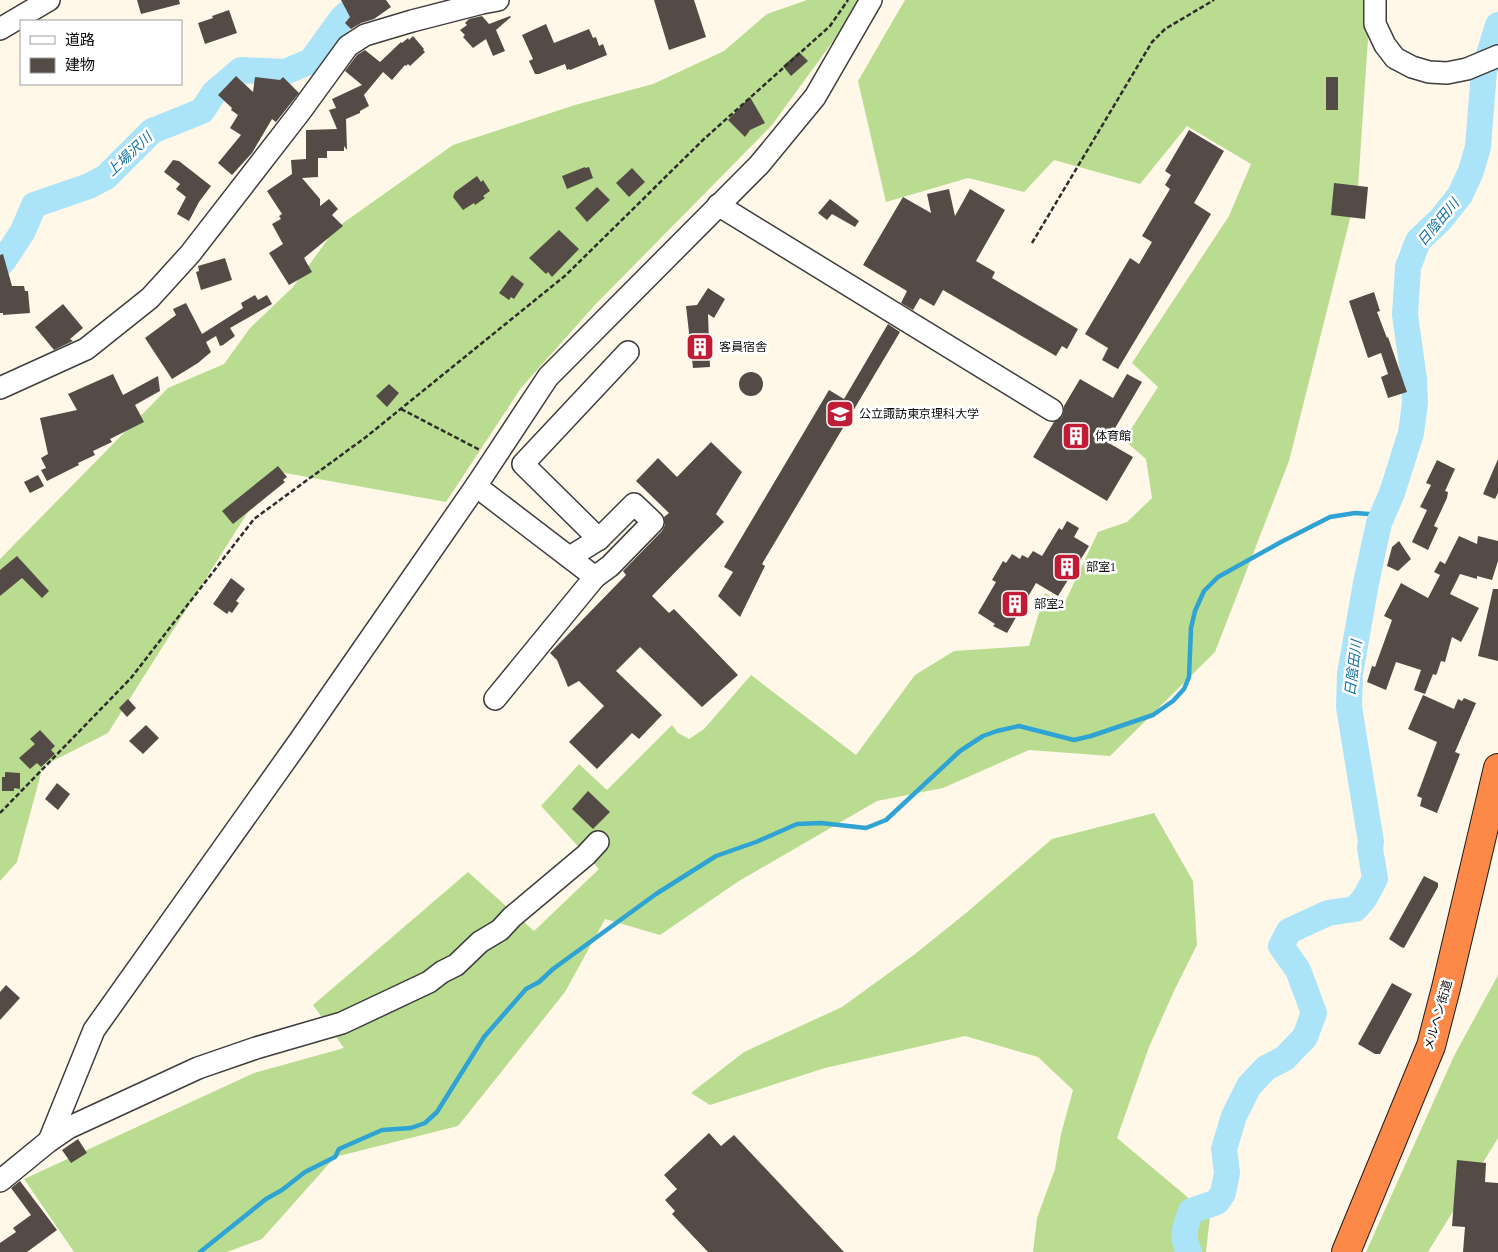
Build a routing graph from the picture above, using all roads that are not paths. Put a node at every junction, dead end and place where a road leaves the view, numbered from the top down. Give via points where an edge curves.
1 (49, 0) edge
2 (871, 0) edge
3 (1374, 0) edge
4 (487, 1) edge
5 (0, 29) edge
6 (1498, 56) edge
7 (718, 205) junction
8 (628, 352) dead end
9 (0, 388) edge
10 (1052, 410) dead end
11 (476, 486) junction
12 (599, 539) junction
13 (570, 557) junction
14 (595, 577) junction
15 (495, 699) dead end
16 (1498, 768) edge
17 (598, 842) dead end
18 (49, 1141) junction
19 (0, 1181) edge
20 (1346, 1252) edge

1 - 5 street
2 - 7 street via 815,96 759,165
3 - 6 street via 1375,24 1385,45 1395,58 1412,67 1447,73 1467,70
4 - 9 street via 365,35 348,46 190,254 150,298 86,349
7 - 10 street
7 - 11 street via 548,377
8 - 12 street via 523,464
11 - 13 street
11 - 18 street via 94,1030
12 - 13 street
12 - 14 street via 634,504 653,522
13 - 14 street
14 - 15 street
16 - 20 highway, メルヘン街道 via 1430,1046
17 - 18 street via 500,930 429,982 342,1023 198,1068 68,1128
18 - 19 street

